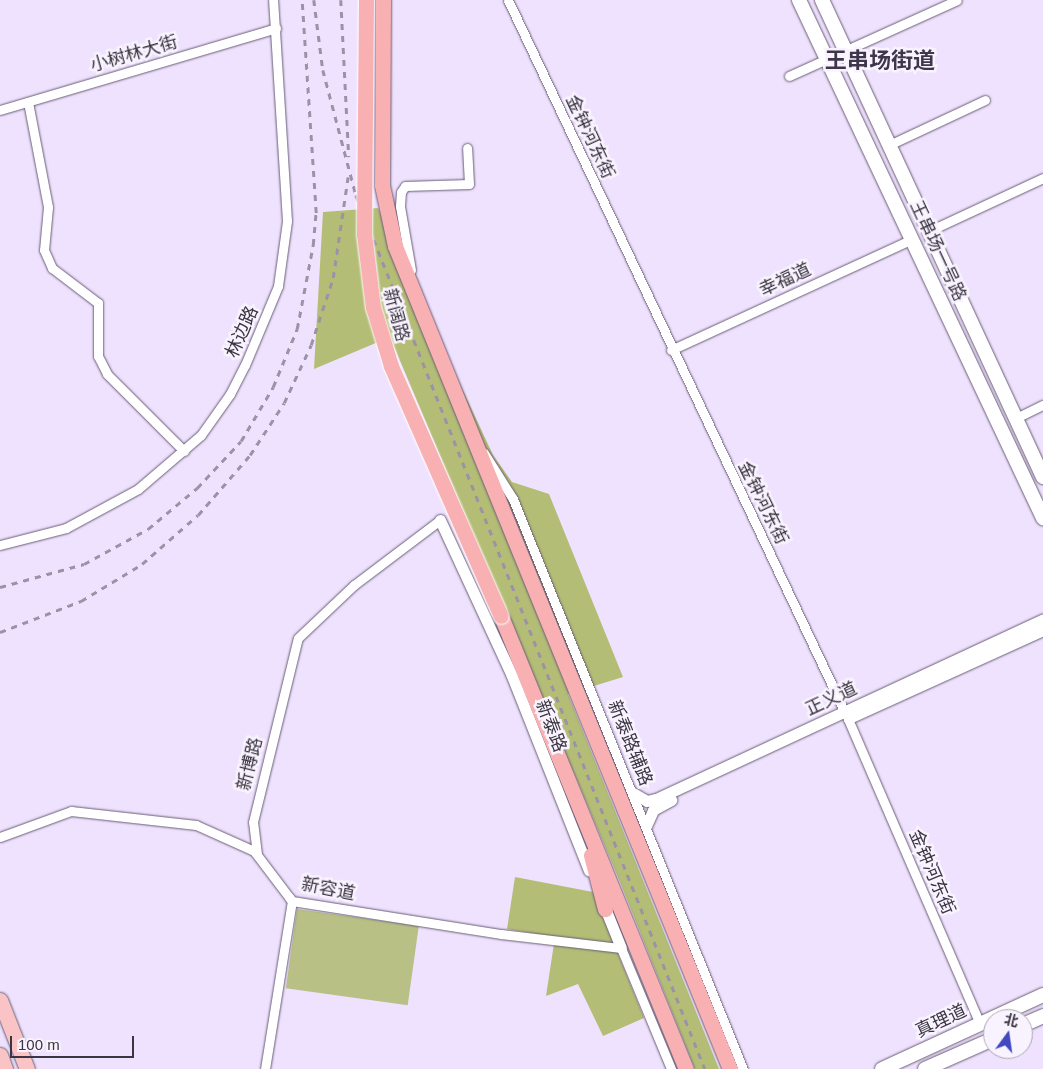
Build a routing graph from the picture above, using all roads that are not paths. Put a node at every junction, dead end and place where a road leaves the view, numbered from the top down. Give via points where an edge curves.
1 (273, 0) edge
2 (366, 0) edge
3 (383, 0) edge
4 (508, 0) edge
5 (799, 0) edge
6 (822, 0) edge
7 (957, 0) edge
8 (276, 28) junction
9 (845, 51) junction
10 (827, 59) junction
11 (789, 76) dead end
12 (985, 100) dead end
13 (28, 102) junction
14 (0, 110) edge
15 (889, 145) junction
16 (467, 148) dead end
17 (1043, 178) edge
18 (929, 231) junction
19 (912, 239) junction
20 (416, 303) junction
21 (672, 350) junction
22 (1043, 405) edge
23 (1016, 418) junction
24 (471, 437) junction
25 (184, 451) junction
26 (1043, 477) edge
27 (1043, 518) edge
28 (440, 520) joint
29 (0, 545) edge
30 (1043, 619) edge
31 (1043, 630) edge
32 (846, 715) junction
33 (554, 740) junction
34 (633, 793) junction
35 (646, 826) junction
36 (0, 837) edge
37 (254, 851) junction
38 (292, 901) junction
39 (605, 909) junction
40 (621, 948) junction
41 (1043, 995) edge
42 (0, 1000) edge
43 (980, 1024) junction
44 (983, 1043) edge
45 (0, 1055) edge
46 (5, 1069) edge
47 (27, 1069) edge
48 (265, 1069) edge
49 (671, 1069) edge
50 (686, 1069) edge
51 (730, 1069) edge
52 (743, 1069) edge
53 (882, 1069) edge
54 (925, 1069) edge

1 - 8 street, 林边路
2 - 33 highway, 新阔路, bridge via 364,234 373,307 391,366
3 - 20 highway, 新阔路 via 382,185 395,246
4 - 21 street, 金钟河东街
5 - 10 main road, 王串场一号路
6 - 9 main road, 王串场一号路
7 - 9 street
8 - 13 street, 小树林大街
8 - 25 street, 林边路 via 287,221 278,286 261,334 230,394
9 - 10 street
9 - 15 main road, 王串场一号路
10 - 11 street
10 - 19 main road, 王串场一号路
12 - 15 street
13 - 14 street, 小树林大街
13 - 25 street via 48,207 44,250 52,268 98,303 98,356 107,374
15 - 18 main road, 王串场一号路
16 - 20 street via 469,184 404,186 401,192 400,206
17 - 18 street
18 - 23 main road, 王串场一号路
19 - 21 street, 幸福道
19 - 27 main road, 王串场一号路
20 - 24 highway, 新阔路
21 - 32 street, 金钟河东街
22 - 23 street
23 - 26 main road, 王串场一号路
24 - 34 street, 新泰路辅路 via 491,462 513,499
24 - 51 highway, 新阔路
25 - 29 street, 林边路 via 138,490 66,528
28 - 37 street, 新博路 via 354,585 298,638 255,813
28 - 39 street, 新泰路 via 527,711
30 - 32 street, 正义道
31 - 32 street, 正义道
32 - 34 street, 正义道 via 656,799 647,801
32 - 35 street, 正义道 via 660,806 653,810
32 - 43 street, 金钟河东街
33 - 39 highway via 564,787 596,871
33 - 50 highway
34 - 35 street, 新泰路辅路
35 - 52 street, 新泰路辅路
36 - 37 street via 71,811 196,825
37 - 38 street
38 - 40 street, 新容道 via 501,934
38 - 48 street
39 - 40 street, 新泰路
40 - 49 street
41 - 43 main road, 真理道
42 - 47 main road
43 - 53 main road, 真理道
44 - 54 main road, 真理道
45 - 46 main road

